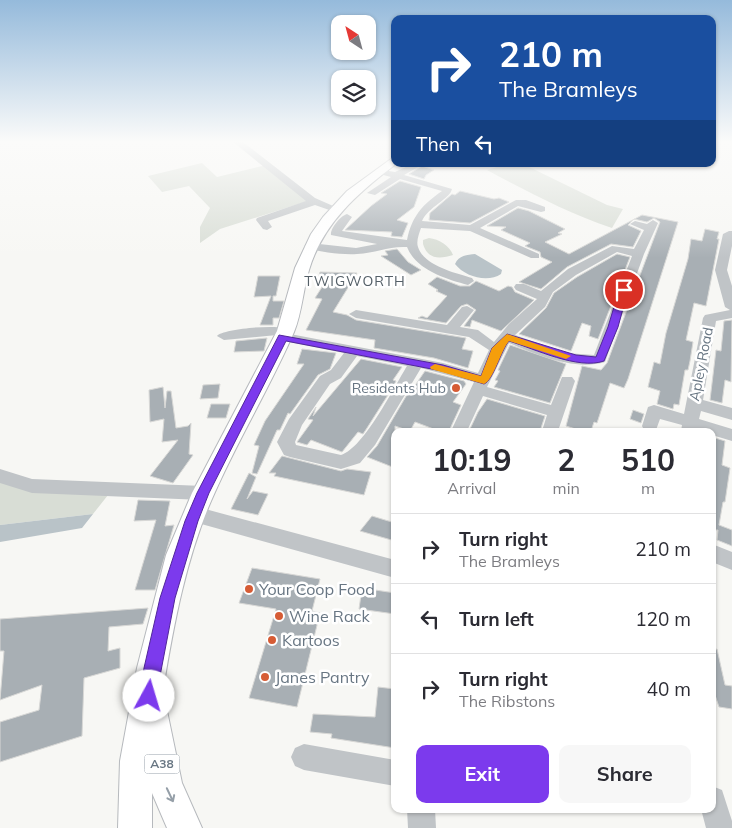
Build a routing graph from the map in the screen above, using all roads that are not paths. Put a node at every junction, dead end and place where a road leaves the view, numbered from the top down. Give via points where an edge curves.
1 (286, 181) edge
2 (368, 181) edge
3 (391, 181) edge
4 (416, 181) edge
5 (372, 193) dead end
6 (313, 202) junction
7 (335, 208) junction
8 (541, 209) dead end
9 (347, 217) dead end
10 (416, 224) junction
11 (635, 224) dead end
12 (652, 226) joint
13 (267, 227) dead end
14 (472, 228) junction
15 (729, 234) dead end
16 (392, 243) junction
17 (412, 244) junction
18 (310, 246) junction
19 (638, 254) junction
20 (535, 256) dead end
21 (572, 272) joint
22 (464, 279) dead end
23 (520, 287) dead end
24 (546, 294) junction
25 (732, 307) edge
26 (467, 310) dead end
27 (356, 314) dead end
28 (732, 314) edge
29 (451, 328) junction
30 (284, 334) junction
31 (224, 336) dead end
32 (502, 343) junction
33 (354, 350) junction
34 (416, 364) junction
35 (567, 381) dead end
36 (482, 385) junction
37 (694, 403) junction
38 (556, 412) junction
39 (732, 414) edge
40 (650, 426) dead end
41 (690, 426) edge
42 (460, 428) edge
43 (551, 428) edge
44 (716, 432) edge
45 (732, 435) edge
46 (0, 476) edge
47 (203, 493) junction
48 (194, 514) junction
49 (716, 555) edge
50 (732, 561) edge
51 (391, 568) edge
52 (149, 696) junction
53 (304, 757) dead end
54 (391, 772) edge
55 (421, 813) edge
56 (716, 813) edge
57 (135, 828) edge
58 (185, 828) edge
59 (422, 828) edge
60 (720, 828) edge

1 - 6 street
2 - 7 main road, A38
3 - 5 street
4 - 10 street via 448,191 420,211
6 - 7 street
6 - 13 street via 261,220
7 - 18 main road, A38
8 - 14 street via 516,203
9 - 16 street via 335,233
10 - 14 street
10 - 17 street
11 - 12 street
12 - 19 street
14 - 20 street
15 - 25 street via 721,270
16 - 17 street
16 - 18 street via 356,251
17 - 22 street via 421,259
18 - 30 main road, A38
19 - 21 street via 616,248
19 - 32 street via 600,359 592,362
21 - 24 street
23 - 24 street
24 - 32 street
26 - 29 street
27 - 29 street
28 - 37 street, Apley Road via 710,318
29 - 32 street via 473,333 489,345
30 - 31 street via 253,332
30 - 33 street
30 - 47 main road, A38
32 - 36 street
33 - 34 street
33 - 34 street via 336,374 325,380 295,423 286,442 290,450 341,462 354,458 369,441
34 - 36 street via 443,368
35 - 38 street
36 - 38 street
36 - 42 street
37 - 39 street
37 - 41 street, Apley Road
38 - 43 street
40 - 41 street via 654,411
44 - 45 street
46 - 47 street via 32,486
47 - 48 main road, A38
48 - 51 street
48 - 52 main road, A38 via 168,598
49 - 50 street
52 - 57 main road, A38 via 136,761
52 -> 58 main road, A38 via 166,786
53 - 54 street
55 - 59 street
56 - 60 street

